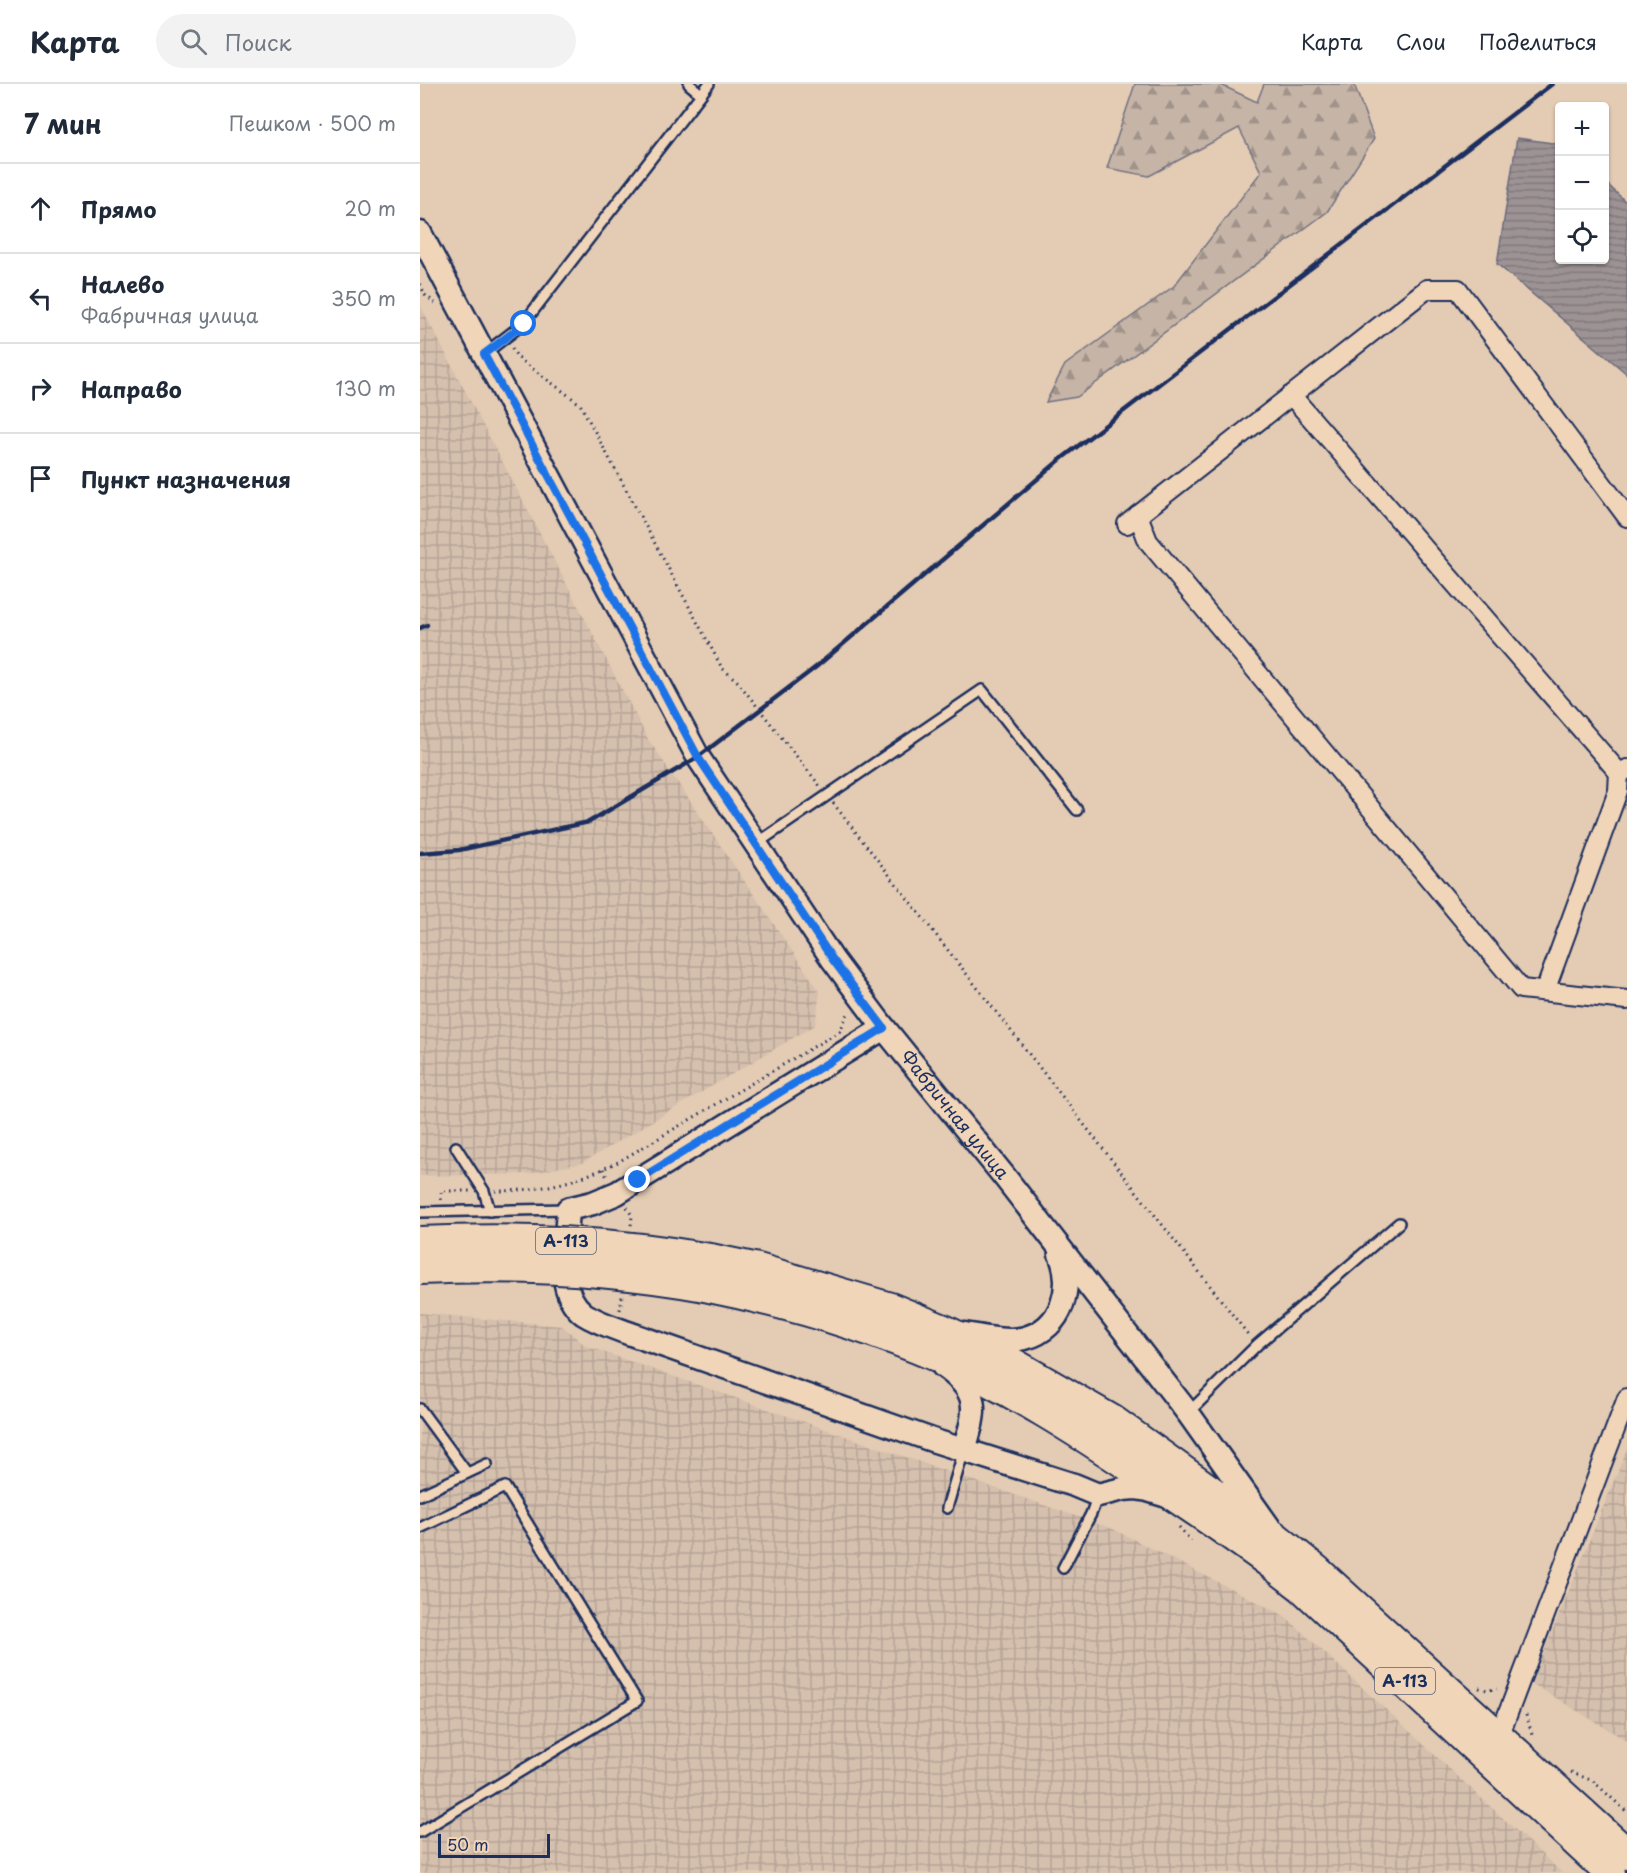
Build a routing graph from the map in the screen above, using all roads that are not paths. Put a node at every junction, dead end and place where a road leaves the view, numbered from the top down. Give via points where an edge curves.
1 (689, 84) edge
2 (709, 84) edge
3 (701, 94) junction
4 (420, 233) edge
5 (484, 354) junction
6 (1291, 395) junction
7 (1627, 517) edge
8 (1623, 770) edge
9 (1077, 810) dead end
10 (756, 844) junction
11 (1545, 991) junction
12 (1627, 1000) edge
13 (884, 1028) junction
14 (456, 1148) dead end
15 (568, 1209) junction
16 (490, 1211) junction
17 (420, 1212) edge
18 (1399, 1224) dead end
19 (1053, 1239) junction
20 (420, 1242) edge
21 (420, 1269) edge
22 (708, 1272) junction
23 (946, 1331) junction
24 (921, 1350) junction
25 (1627, 1398) edge
26 (420, 1409) edge
27 (1188, 1413) junction
28 (964, 1450) junction
29 (487, 1464) dead end
30 (467, 1473) junction
31 (420, 1495) edge
32 (1098, 1495) junction
33 (1186, 1504) junction
34 (947, 1508) dead end
35 (420, 1528) edge
36 (1275, 1537) junction
37 (1063, 1568) dead end
38 (1499, 1737) junction
39 (420, 1832) edge
40 (1627, 1854) edge
41 (1610, 1873) edge

1 - 3 lane
2 - 3 lane
3 - 5 lane via 524,324
4 - 5 street, Фабричная улица
5 - 10 street, Фабричная улица via 698,757
6 - 7 street via 1426,289 1458,289
6 - 8 street
6 - 11 street via 1132,520 1521,989
8 - 11 street
9 - 10 lane via 982,690
10 - 13 street, Фабричная улица via 833,960
11 - 12 street
13 - 15 street via 617,1192
13 - 19 street, Фабричная улица
14 - 16 lane via 484,1191
15 - 16 lane
15 - 28 street via 565,1286 576,1306 594,1320
16 - 17 lane
18 - 27 lane via 1257,1345
19 - 23 street via 1067,1280 1060,1311 1050,1322 1025,1338
19 - 27 street, Фабричная улица
20 - 22 highway, А-113, bridge via 487,1239 649,1248
21 - 22 highway, А-113, bridge via 567,1268 645,1275
22 - 23 highway, А-113 via 758,1269 890,1308
22 - 24 highway, А-113 via 752,1295
23 - 36 highway, А-113 via 1014,1364 1113,1421
24 - 28 street via 947,1369 974,1401
24 - 33 highway, А-113 via 1051,1415
25 - 38 street
26 - 30 lane
27 - 36 street, Фабричная улица
28 - 32 street
28 - 34 lane
29 - 30 lane
30 - 31 lane
32 - 33 street via 1123,1488 1142,1489
32 - 37 lane
33 - 41 highway, А-113 via 1302,1587
35 - 39 lane via 504,1487 637,1701
36 - 38 highway, А-113
38 - 40 highway, А-113

